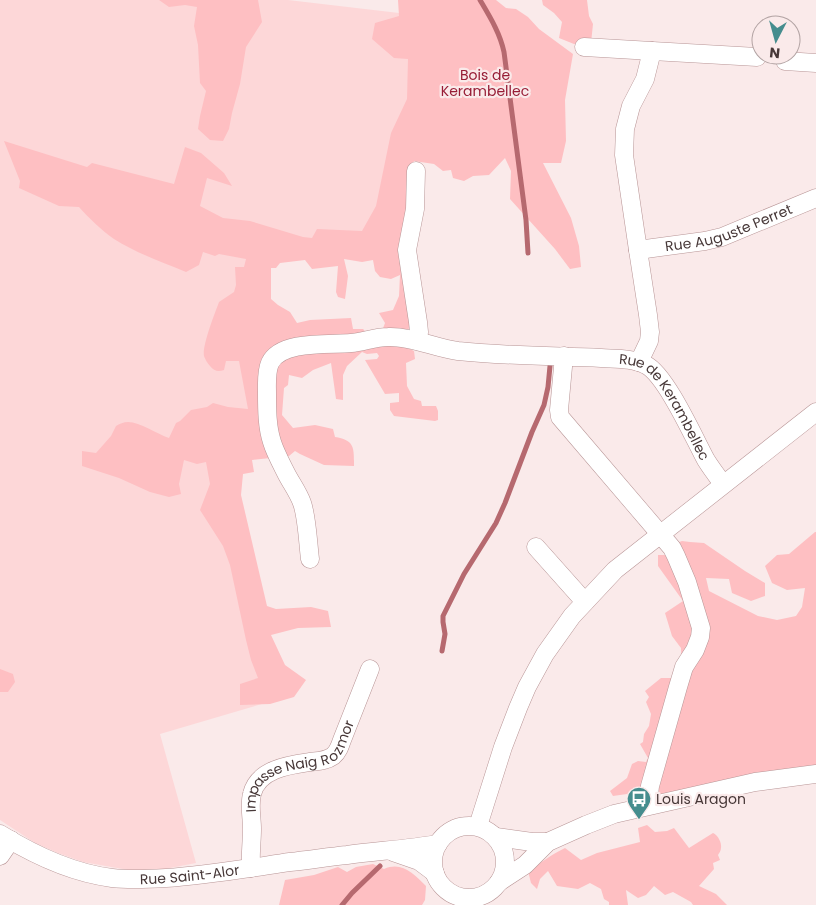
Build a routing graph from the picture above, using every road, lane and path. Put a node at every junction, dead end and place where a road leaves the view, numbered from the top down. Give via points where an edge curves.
1 (584, 47) dead end
2 (652, 51) junction
3 (751, 57) edge
4 (801, 62) edge
5 (816, 63) edge
6 (416, 171) dead end
7 (816, 198) edge
8 (638, 250) junction
9 (418, 341) junction
10 (564, 356) junction
11 (639, 362) junction
12 (816, 412) edge
13 (723, 484) junction
14 (660, 535) junction
15 (536, 547) dead end
16 (310, 559) dead end
17 (585, 602) junction
18 (370, 669) dead end
19 (816, 774) edge
20 (651, 805) junction
21 (478, 826) junction
22 (5, 837) edge
23 (496, 837) junction
24 (548, 842) junction
25 (438, 844) junction
26 (388, 850) junction
27 (0, 856) edge
28 (252, 868) junction
29 (435, 873) junction
30 (499, 882) junction
31 (446, 899) edge

1 - 2 street
2 - 3 street
2 - 8 street via 645,79 624,129 624,155
4 - 5 street
6 - 9 street via 415,209 407,250
7 - 8 street, Rue Auguste Perret via 722,237
8 - 11 street via 650,332
9 - 10 street, Rue de Kerambellec via 460,351
9 - 16 street, Rue de Kerambellec via 386,336 350,343 308,345 284,351 270,362 267,403 271,440 302,501
10 - 11 street, Rue de Kerambellec
10 - 14 street via 560,417
11 - 13 street, Rue de Kerambellec via 652,369 660,379
12 - 13 street
13 - 14 street
14 - 17 street via 615,570
14 - 20 street via 676,556 701,628 695,650 684,667 650,786
15 - 17 street
17 - 21 street via 553,641 527,687 506,737
18 - 28 street, Impasse Naig Rozmor via 334,755 325,760 279,768 258,782 251,800
19 - 20 street via 755,782
20 - 24 street via 602,818
21 - 23 street
21 - 25 street via 454,828
22 - 27 street
22 - 28 street, Rue Saint-Alor via 67,867 112,878 180,877
23 - 24 street
23 - 30 street via 505,856
24 - 30 street via 525,865
25 - 26 street, Rue Saint-Alor
25 - 29 street via 434,854
26 - 28 street, Rue Saint-Alor
26 - 29 street, Rue Saint-Alor via 419,861
29 - 31 street
30 - 31 street via 482,896

